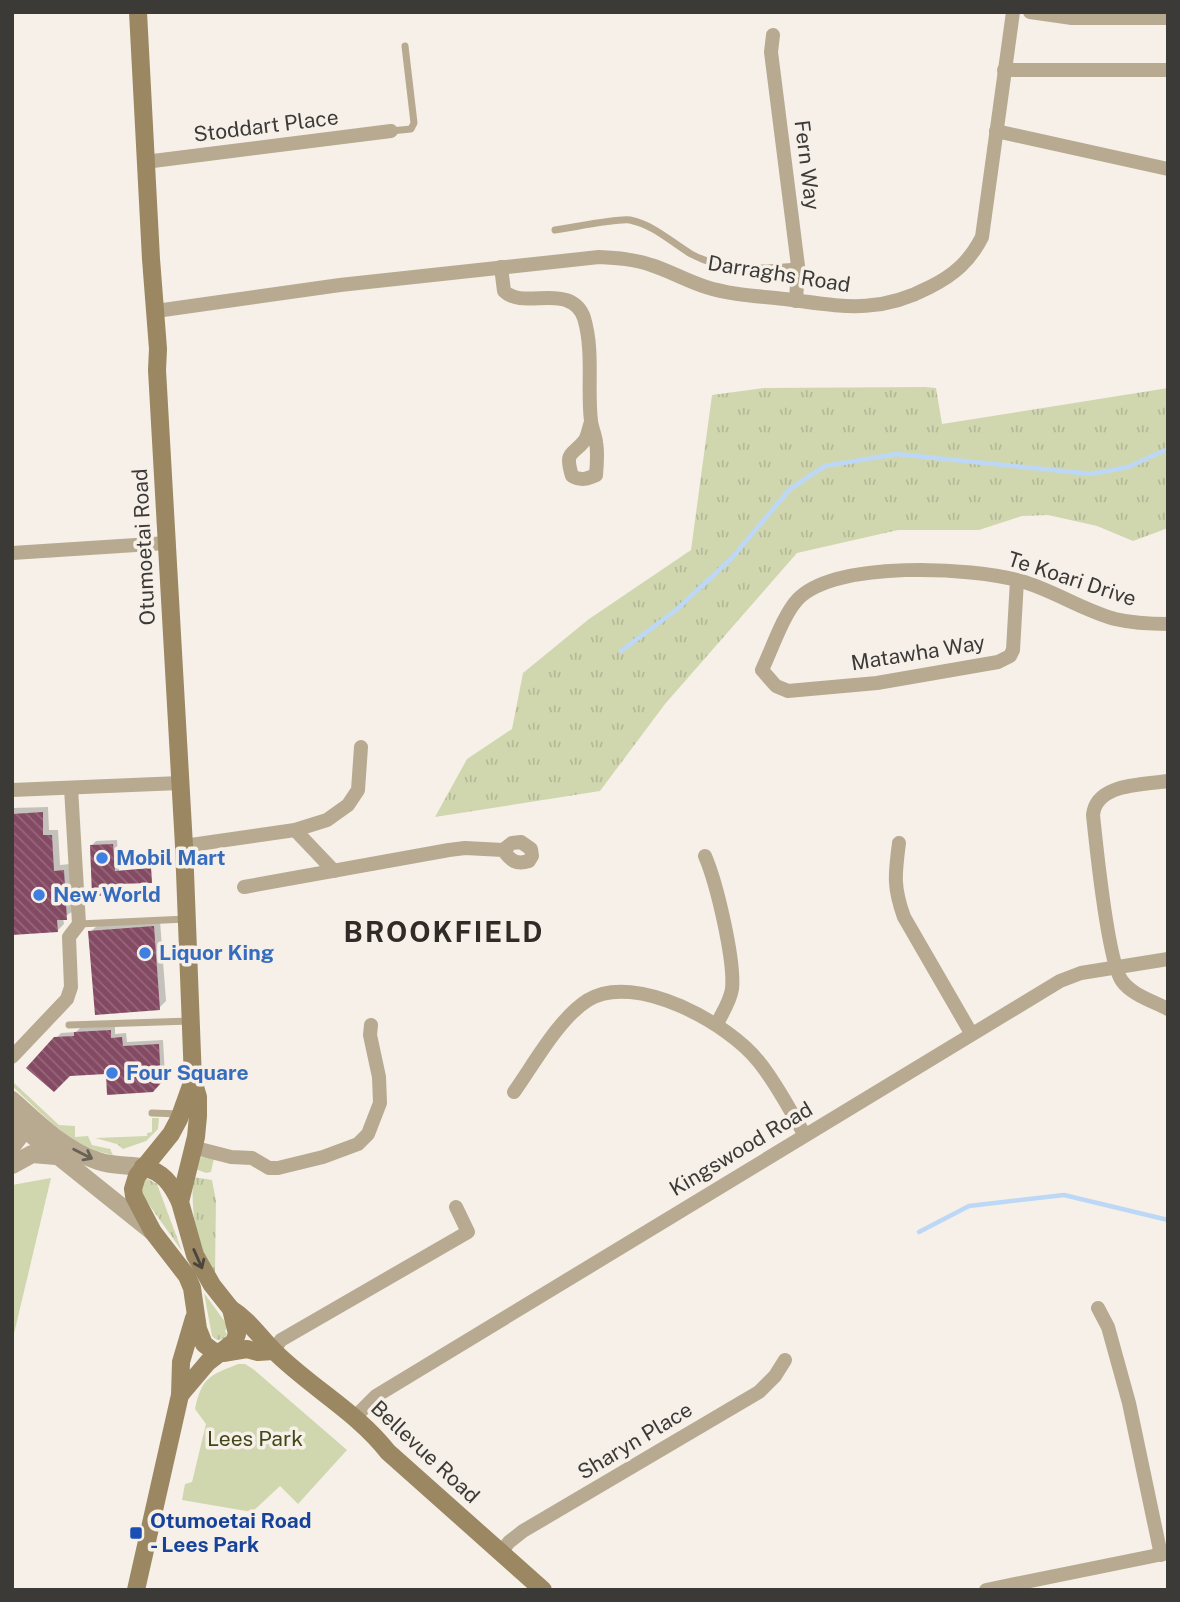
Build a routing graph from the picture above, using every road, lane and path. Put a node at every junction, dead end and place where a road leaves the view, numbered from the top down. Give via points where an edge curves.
1 (138, 12) edge
2 (1013, 12) edge
3 (1030, 12) edge
4 (1168, 18) edge
5 (773, 35) dead end
6 (405, 46) dead end
7 (1004, 70) junction
8 (1168, 70) edge
9 (391, 131) joint
10 (996, 131) junction
11 (145, 162) junction
12 (1168, 169) edge
13 (555, 230) dead end
14 (798, 266) junction
15 (501, 267) junction
16 (796, 301) junction
17 (156, 311) junction
18 (591, 422) dead end
19 (167, 543) junction
20 (12, 553) edge
21 (1017, 580) junction
22 (1168, 624) edge
23 (762, 670) joint
24 (361, 747) dead end
25 (1168, 781) edge
26 (180, 783) junction
27 (71, 788) junction
28 (12, 790) edge
29 (295, 830) junction
30 (899, 843) dead end
31 (184, 846) junction
32 (503, 850) dead end
33 (705, 856) dead end
34 (334, 871) junction
35 (244, 887) dead end
36 (187, 919) junction
37 (79, 924) junction
38 (1168, 959) edge
39 (1116, 967) junction
40 (1168, 1009) edge
41 (190, 1021) junction
42 (717, 1024) junction
43 (69, 1025) dead end
44 (371, 1025) dead end
45 (971, 1033) junction
46 (13, 1053) edge
47 (192, 1080) junction
48 (514, 1092) dead end
49 (12, 1100) edge
50 (152, 1113) dead end
51 (181, 1114) junction
52 (28, 1132) edge
53 (805, 1135) junction
54 (12, 1146) edge
55 (192, 1147) junction
56 (12, 1164) edge
57 (142, 1167) junction
58 (180, 1202) junction
59 (456, 1208) dead end
60 (153, 1232) junction
61 (1098, 1308) dead end
62 (231, 1309) junction
63 (196, 1312) junction
64 (273, 1350) junction
65 (223, 1353) junction
66 (785, 1360) dead end
67 (180, 1395) junction
68 (355, 1418) junction
69 (501, 1552) junction
70 (1164, 1554) edge
71 (136, 1590) edge
72 (543, 1590) edge
73 (986, 1590) edge

1 - 11 main road, Otumoetai Road
2 - 7 street, Darraghs Road
3 - 4 street via 1072,18
5 - 14 street, Fern Way via 771,52
6 - 9 lane via 414,123 411,129
7 - 8 street
7 - 10 street, Darraghs Road
9 - 11 street, Stoddart Place
10 - 12 street
10 - 16 street, Darraghs Road via 982,237 957,271 918,293 877,306
11 - 17 main road, Otumoetai Road
13 - 14 lane via 629,220 665,234 692,254 731,267
14 - 16 street, Fern Way
15 - 16 street, Darraghs Road via 621,258 725,292
15 - 17 street, Darraghs Road
15 - 18 street via 507,294 520,299 559,298 578,306 587,331
17 - 19 main road, Otumoetai Road
19 - 20 street
19 - 26 main road, Otumoetai Road
21 - 22 street, Te Koari Drive via 1114,618
21 - 23 street, Te Koari Drive via 898,571 856,574 825,583 796,601
21 - 23 street, Matawha Way via 1013,650 998,662 877,683 788,691
24 - 29 street via 360,781 354,798 327,820
25 - 39 street via 1103,794 1094,806
26 - 27 street
26 - 31 main road, Otumoetai Road
27 - 28 street
27 - 37 street
29 - 31 street
29 - 34 street
30 - 45 street via 894,877 904,917
31 - 36 main road, Otumoetai Road
32 - 34 street via 464,848
33 - 42 street via 718,894 732,979 729,1000
34 - 35 street
36 - 37 lane
36 - 41 main road, Otumoetai Road
37 - 46 street via 69,937 71,986 67,999
38 - 39 street, Kingswood Road
39 - 40 street via 1127,987
39 - 45 street, Kingswood Road via 1072,975
41 - 43 lane
41 - 47 main road, Otumoetai Road
42 - 48 street via 640,995 618,992 597,996 564,1024
42 - 53 street via 760,1062
44 - 55 street via 380,1103 368,1133 358,1144 278,1168 252,1158
45 - 53 street, Kingswood Road
47 - 51 main road, Otumoetai Road
47 - 55 main road, Otumoetai Road via 198,1097
49 - 52 street
50 - 51 lane
51 - 57 main road, Otumoetai Road via 171,1134
52 - 54 street
52 - 56 street
52 -> 57 street via 98,1161
52 - 60 street
53 - 68 street, Kingswood Road via 376,1396
55 - 58 main road, Otumoetai Road
57 - 58 main road via 165,1177
57 - 60 main road via 134,1181 134,1196
58 -> 62 main road, Otumoetai Road via 195,1255
59 - 64 street via 468,1232 281,1340
60 - 63 main road via 187,1276
61 - 70 street via 1126,1392
62 - 64 main road, Bellevue Road
62 - 65 main road via 237,1334
63 - 65 main road via 204,1344
63 - 67 main road via 181,1362
64 - 65 main road
64 - 68 main road, Bellevue Road
65 - 67 main road via 208,1362
66 - 69 street, Sharyn Place via 759,1392 523,1531
67 - 71 main road
68 - 69 main road, Bellevue Road
69 - 72 main road, Bellevue Road
70 - 73 street

